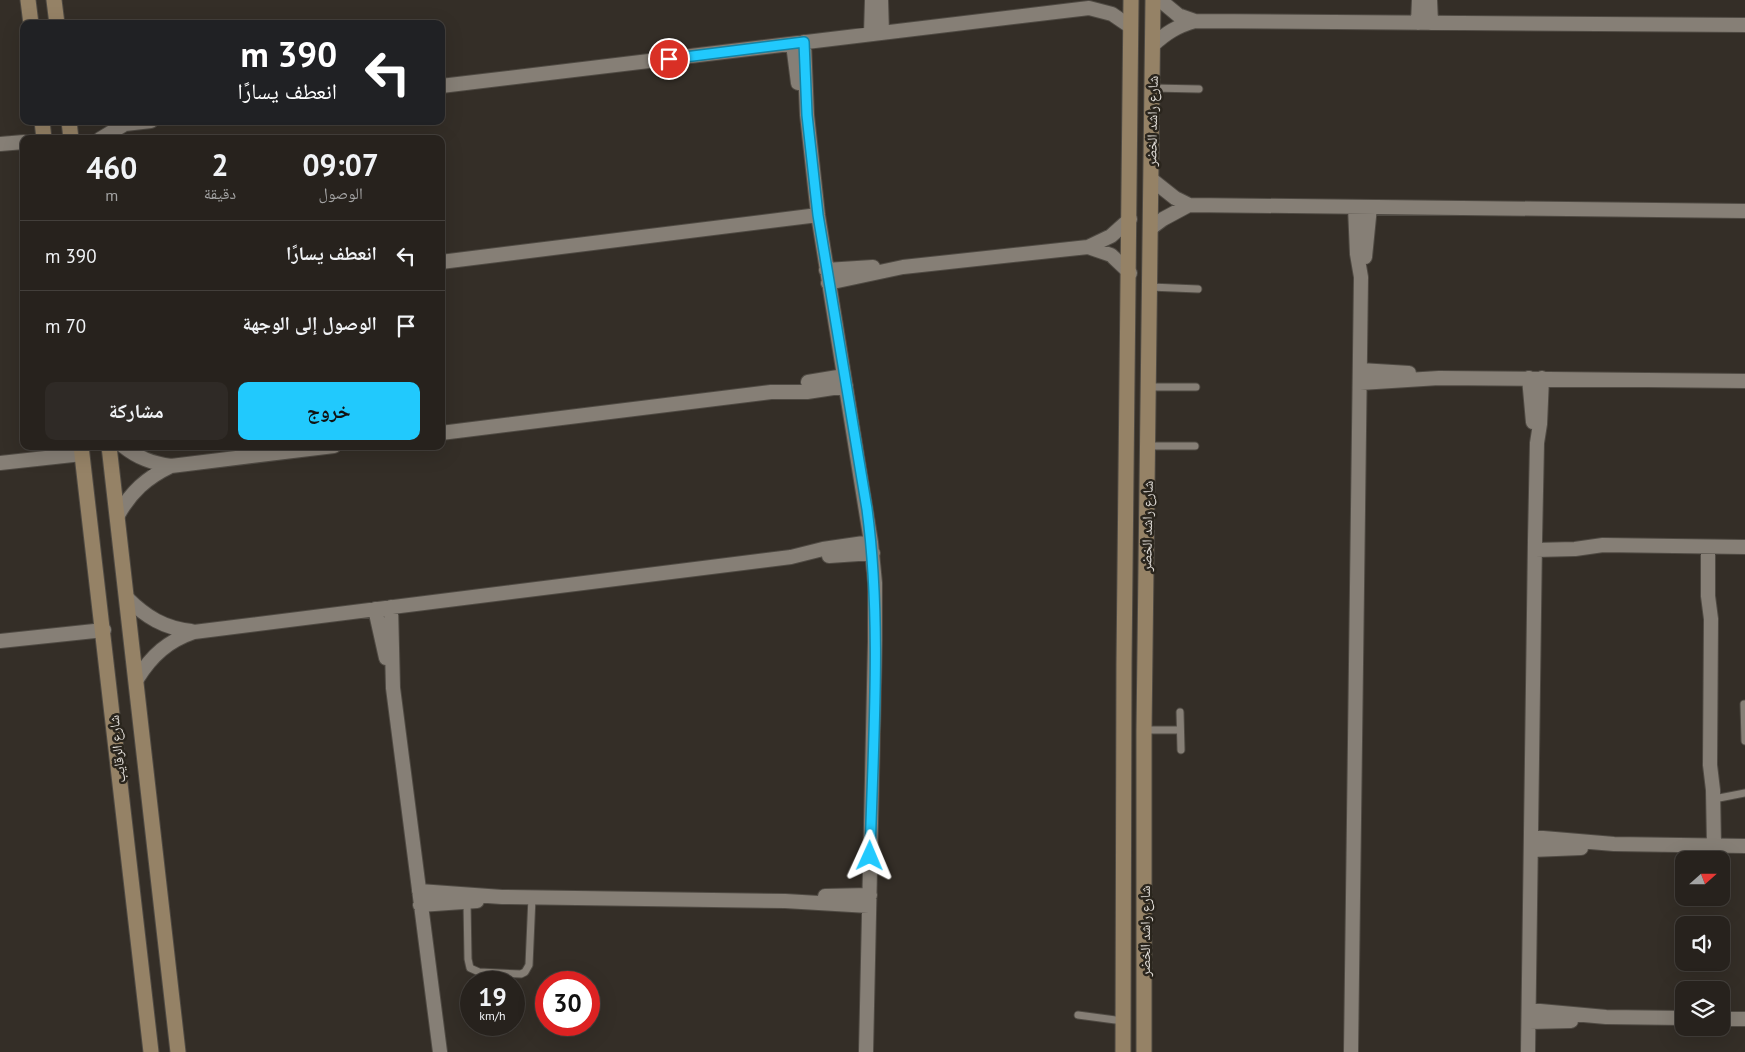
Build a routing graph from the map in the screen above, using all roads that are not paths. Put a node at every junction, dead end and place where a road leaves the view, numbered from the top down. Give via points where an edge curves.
1 (28, 0) edge
2 (54, 0) edge
3 (872, 0) edge
4 (881, 0) edge
5 (1105, 0) edge
6 (1131, 0) edge
7 (1153, 0) edge
8 (1160, 0) edge
9 (1419, 0) edge
10 (1430, 0) edge
11 (1089, 8) junction
12 (30, 20) edge
13 (56, 20) edge
14 (1195, 21) junction
15 (1424, 23) junction
16 (1745, 25) edge
17 (1131, 27) junction
18 (876, 34) junction
19 (799, 43) junction
20 (1153, 46) junction
21 (445, 86) edge
22 (1152, 88) junction
23 (1199, 89) dead end
24 (118, 125) edge
25 (105, 135) edge
26 (20, 142) edge
27 (0, 144) edge
28 (1151, 179) junction
29 (1189, 205) junction
30 (1355, 207) junction
31 (1370, 207) junction
32 (1745, 211) edge
33 (818, 215) junction
34 (1130, 219) junction
35 (1151, 228) junction
36 (1088, 247) junction
37 (445, 262) edge
38 (1130, 273) junction
39 (827, 277) junction
40 (1361, 277) junction
41 (1150, 287) junction
42 (1198, 289) dead end
43 (1360, 377) junction
44 (1536, 378) junction
45 (845, 381) junction
46 (1745, 381) edge
47 (1148, 387) junction
48 (1196, 388) dead end
49 (445, 433) edge
50 (1148, 446) junction
51 (1195, 446) dead end
52 (82, 450) edge
53 (110, 450) edge
54 (128, 450) edge
55 (301, 450) edge
56 (0, 463) edge
57 (171, 466) junction
58 (118, 515) junction
59 (1535, 545) junction
60 (1713, 547) junction
61 (1745, 547) edge
62 (872, 548) junction
63 (127, 598) junction
64 (391, 607) junction
65 (375, 609) junction
66 (104, 630) junction
67 (194, 632) junction
68 (0, 641) edge
69 (137, 678) junction
70 (393, 688) junction
71 (1744, 704) edge
72 (1180, 712) dead end
73 (1144, 730) junction
74 (1180, 730) junction
75 (1745, 741) edge
76 (1181, 750) dead end
77 (1710, 765) junction
78 (1745, 793) edge
79 (1714, 798) junction
80 (1531, 843) junction
81 (1709, 845) junction
82 (1745, 846) edge
83 (502, 897) junction
84 (532, 897) junction
85 (419, 898) junction
86 (870, 900) junction
87 (466, 902) junction
88 (1078, 1015) dead end
89 (1529, 1016) junction
90 (1675, 1018) edge
91 (1730, 1019) edge
92 (1745, 1019) edge
93 (1124, 1021) junction
94 (437, 1048) edge
95 (152, 1052) edge
96 (178, 1052) edge
97 (866, 1052) edge
98 (1123, 1052) edge
99 (1144, 1052) edge
100 (1351, 1052) edge
101 (1528, 1052) edge

1 - 12 street
2 - 13 street
3 - 18 street
4 - 18 street
5 - 11 street
6 - 17 street, شارع راشد الخضر
7 - 20 street, شارع راشد الخضر
8 - 14 street via 1178,15
9 - 15 street
10 - 15 street
11 - 17 street via 1112,14
11 - 18 street
14 - 15 street
14 - 20 street via 1172,30
15 - 16 street
17 - 34 street, شارع راشد الخضر
18 - 19 street
19 - 21 street
19 - 33 street
20 - 22 street, شارع راشد الخضر
22 - 23 lane
22 - 28 street, شارع راشد الخضر
24 - 25 street
26 - 27 street
28 - 29 street
28 - 35 street, شارع راشد الخضر
29 - 30 street
29 - 35 street
30 - 31 street
30 - 40 street
31 - 32 street
31 - 40 street
33 - 37 street
33 - 39 street
34 - 36 street via 1111,236
34 - 38 street, شارع راشد الخضر
35 - 41 street, شارع راشد الخضر
36 - 38 street via 1112,255
36 - 39 street via 904,267 877,266
38 - 93 street, شارع راشد الخضر via 1124,664
39 - 45 street
40 - 43 street
41 - 42 lane
41 - 47 street, شارع راشد الخضر
43 - 44 street via 1415,373 1439,378
43 - 100 street
44 - 46 street
44 - 59 street via 1533,424 1537,443
45 - 49 street via 796,384 771,392
45 - 62 street
47 - 48 lane
47 - 50 street, شارع راشد الخضر
50 - 51 lane
50 - 73 street, شارع راشد الخضر
52 - 56 street
52 - 66 street, شارع الرقايب
53 - 58 street, شارع الرقايب
54 - 57 street via 152,463
55 - 57 street
57 - 58 street via 139,485
58 - 63 street, شارع الرقايب
59 - 60 street via 1582,541 1603,545
59 - 80 street
60 - 61 street
60 - 77 street via 1716,590 1711,620
62 - 64 street via 823,549 791,556
62 - 86 street via 875,641
63 - 67 street via 158,623
63 - 69 street, شارع الرقايب
64 - 65 street
64 - 70 street
65 - 67 street
65 - 70 street
66 - 68 street
66 - 95 street, شارع الرقايب
67 - 69 street via 160,649
69 - 96 street, شارع الرقايب
70 - 85 street
71 - 75 lane
72 - 74 lane
73 - 74 lane
73 - 99 street, شارع راشد الخضر
74 - 76 lane
77 - 79 street
77 - 81 street via 1706,794
78 - 79 lane
79 - 81 street
80 - 81 street
80 - 89 street
81 - 82 street
83 - 84 street
83 - 85 street
83 - 87 street
84 - 86 street via 785,901 818,897
84 - 87 lane via 529,965 521,974 479,972 470,968
85 - 87 street
85 - 94 street
86 - 97 street
88 - 93 lane
89 - 90 street
89 - 101 street
91 - 92 street
93 - 98 street, شارع راشد الخضر

